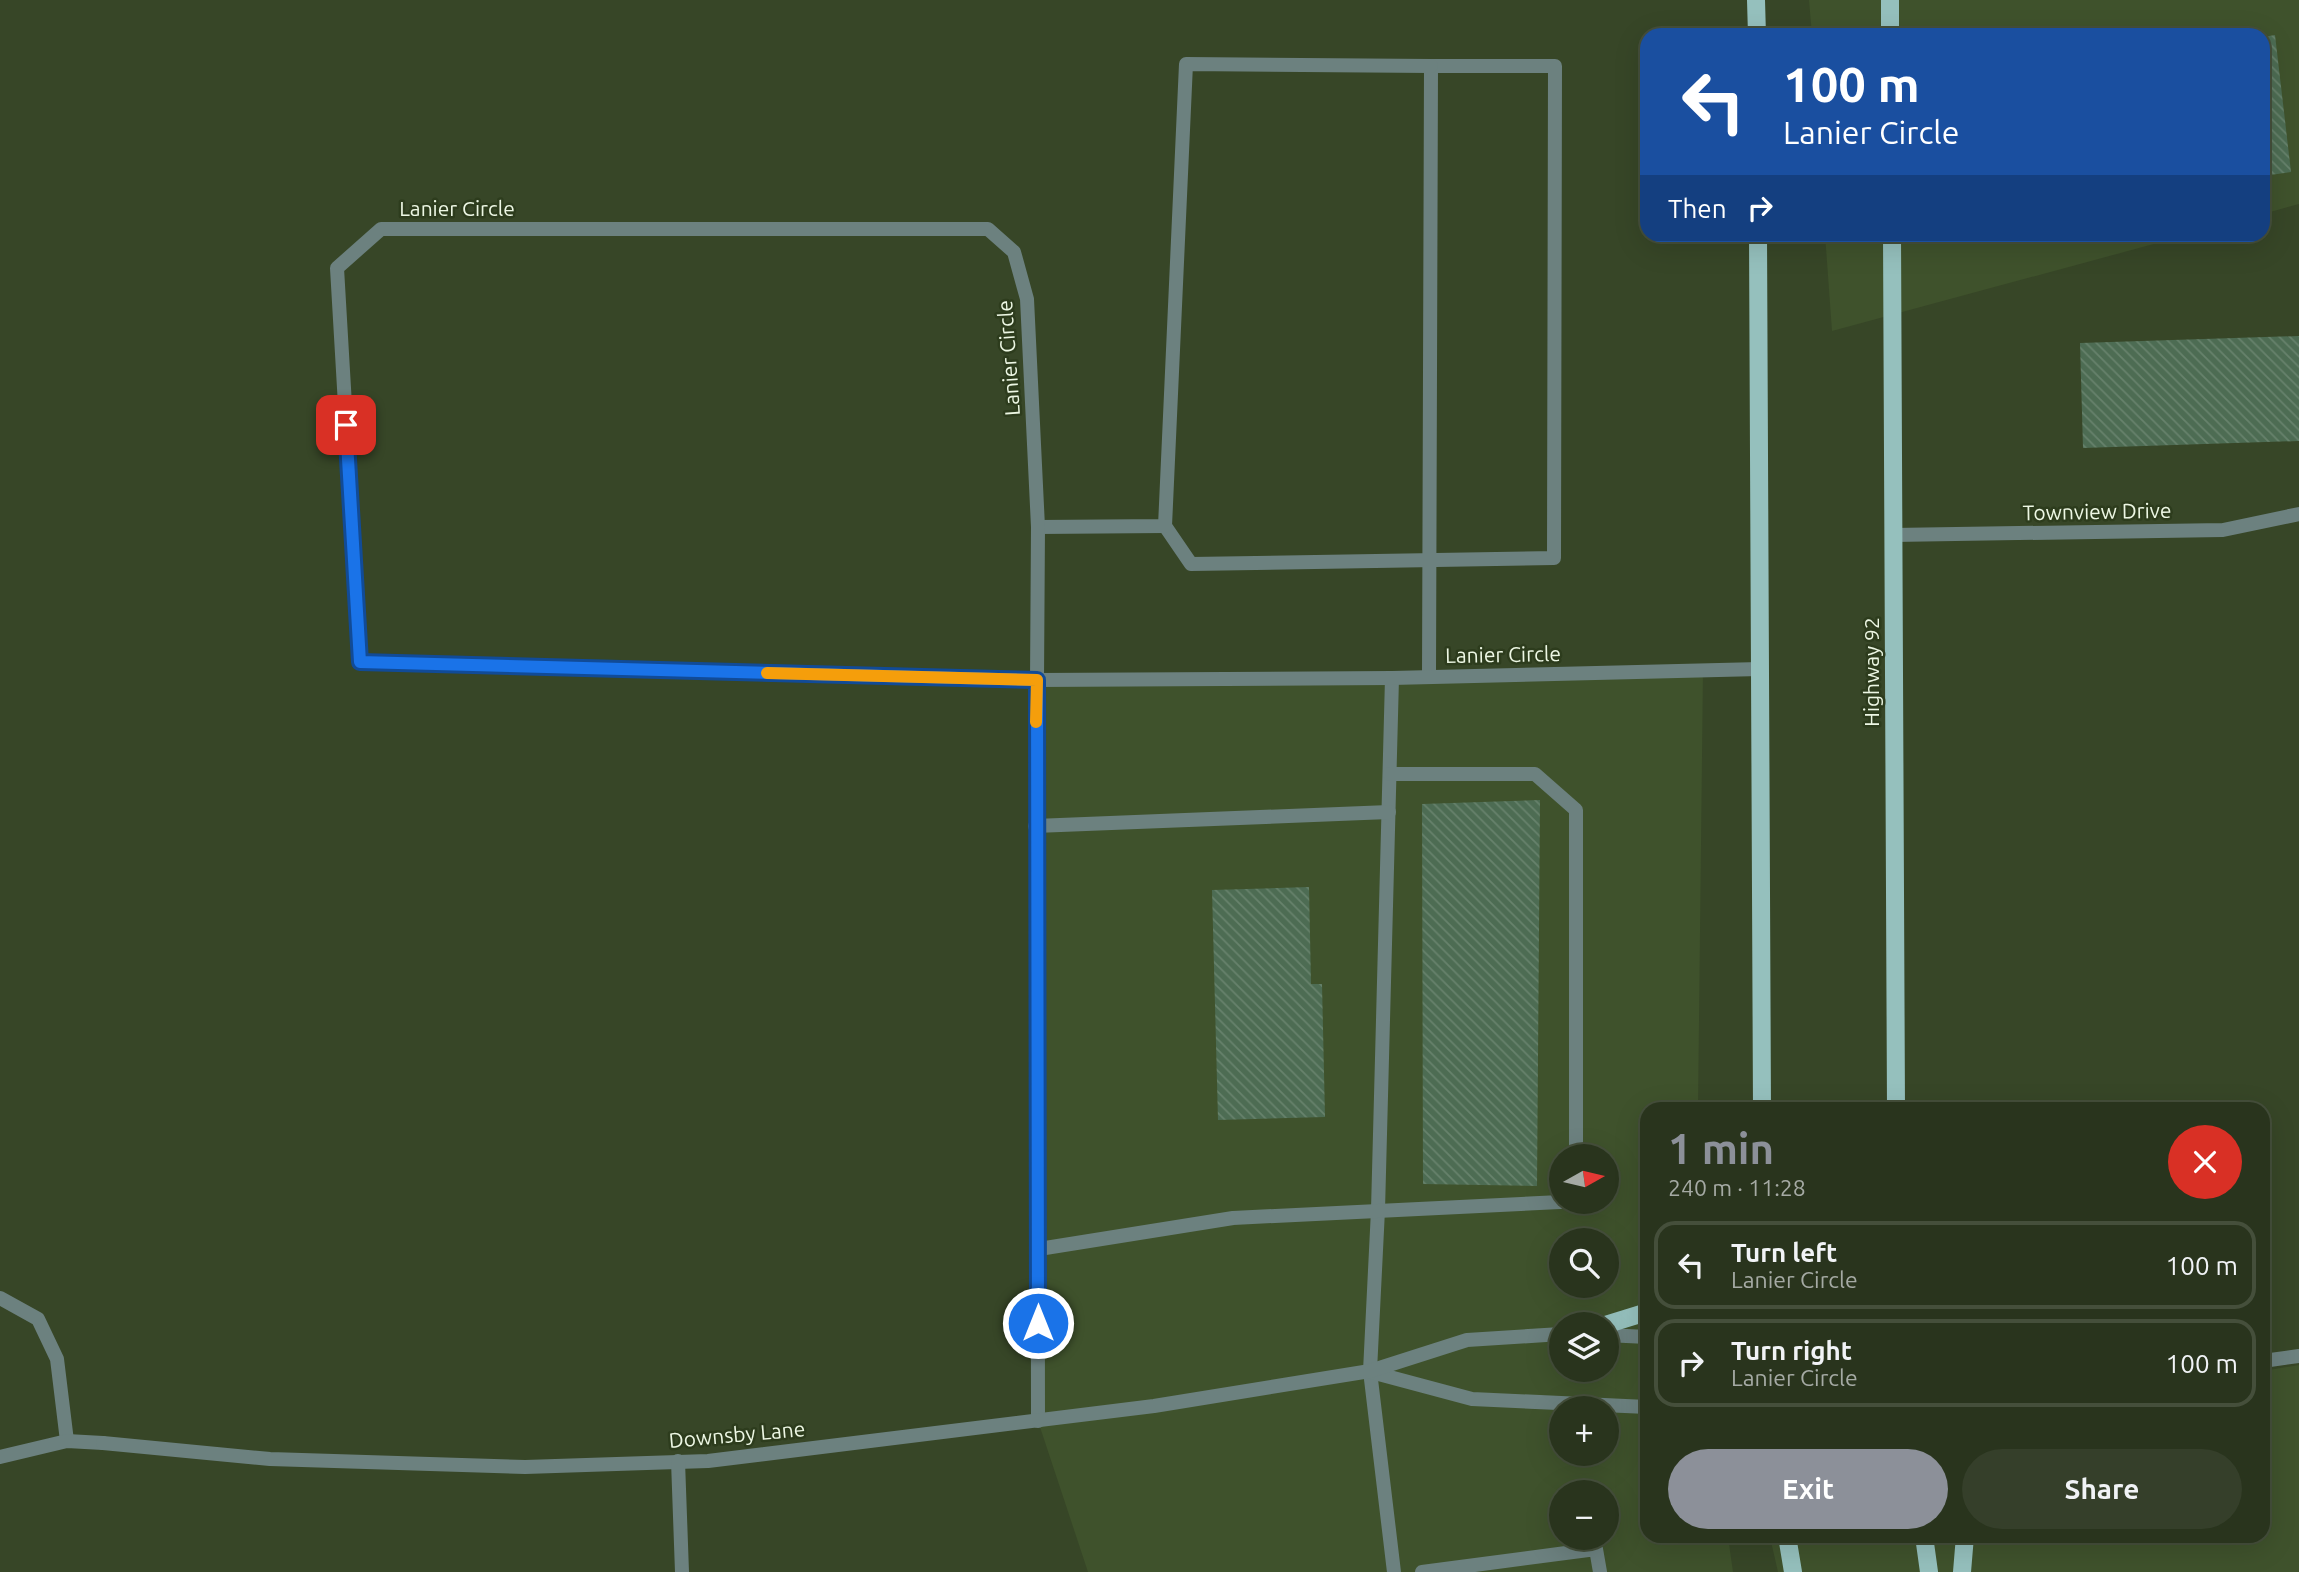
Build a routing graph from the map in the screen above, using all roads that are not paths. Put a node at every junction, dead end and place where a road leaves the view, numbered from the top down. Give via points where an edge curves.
1 (1756, 0) edge
2 (1890, 0) edge
3 (1756, 28) edge
4 (1891, 28) edge
5 (1431, 66) junction
6 (1758, 242) edge
7 (1892, 242) edge
8 (2299, 514) edge
9 (1165, 526) junction
10 (1038, 527) junction
11 (1894, 536) junction
12 (1429, 559) junction
13 (1760, 669) junction
14 (1429, 677) junction
15 (1392, 678) junction
16 (1037, 680) junction
17 (1390, 774) junction
18 (1389, 813) junction
19 (1035, 826) junction
20 (1762, 1102) edge
21 (1896, 1102) edge
22 (1576, 1144) edge
23 (1549, 1202) edge
24 (1378, 1210) junction
25 (1039, 1250) junction
26 (0, 1298) edge
27 (1640, 1314) edge
28 (1619, 1321) edge
29 (1549, 1335) edge
30 (1619, 1336) edge
31 (1640, 1337) edge
32 (2299, 1356) edge
33 (2270, 1360) edge
34 (1370, 1371) junction
35 (1640, 1407) edge
36 (1038, 1421) junction
37 (67, 1441) junction
38 (0, 1457) edge
39 (678, 1461) junction
40 (1788, 1543) edge
41 (1925, 1543) edge
42 (1964, 1543) edge
43 (682, 1572) edge
44 (1394, 1572) edge
45 (1422, 1572) edge
46 (1600, 1572) edge
47 (1793, 1572) edge
48 (1929, 1572) edge
49 (1962, 1572) edge

1 - 3 main road
2 - 4 main road
5 - 9 street via 1186,64
5 - 12 street
5 - 12 street via 1555,66 1554,558
6 - 13 main road
7 - 11 main road, Highway 92
8 - 11 street, Townview Drive via 2223,530
9 - 10 street
9 - 12 street via 1191,564
10 - 16 street, Lanier Circle
10 - 16 street, Lanier Circle via 1027,299 1014,252 988,229 381,229 337,268 360,662
11 - 21 main road, Highway 92
12 - 14 street
13 - 14 street, Lanier Circle
13 - 20 main road
14 - 15 street, Lanier Circle
15 - 16 street, Lanier Circle
15 - 17 street
16 - 19 street, Lanier Circle
17 - 18 street
17 - 22 street via 1535,774 1576,810
18 - 19 street
18 - 24 street
19 - 25 street, Lanier Circle
23 - 24 street
24 - 25 street via 1233,1218
24 - 34 street
25 - 36 street, Lanier Circle
26 - 37 street via 38,1319 57,1359
27 - 28 main road
29 - 34 street, Downsby Lane via 1467,1340
30 - 31 street
32 - 33 street
34 - 35 street, Downsby Lane via 1472,1399
34 - 36 street, Downsby Lane
34 - 44 street
36 - 39 street, Downsby Lane
37 - 38 street, Downsby Lane
37 - 39 street, Downsby Lane via 270,1459 525,1467
39 - 43 street
40 - 47 main road
41 - 48 main road
42 - 49 main road
45 - 46 street via 1596,1549

